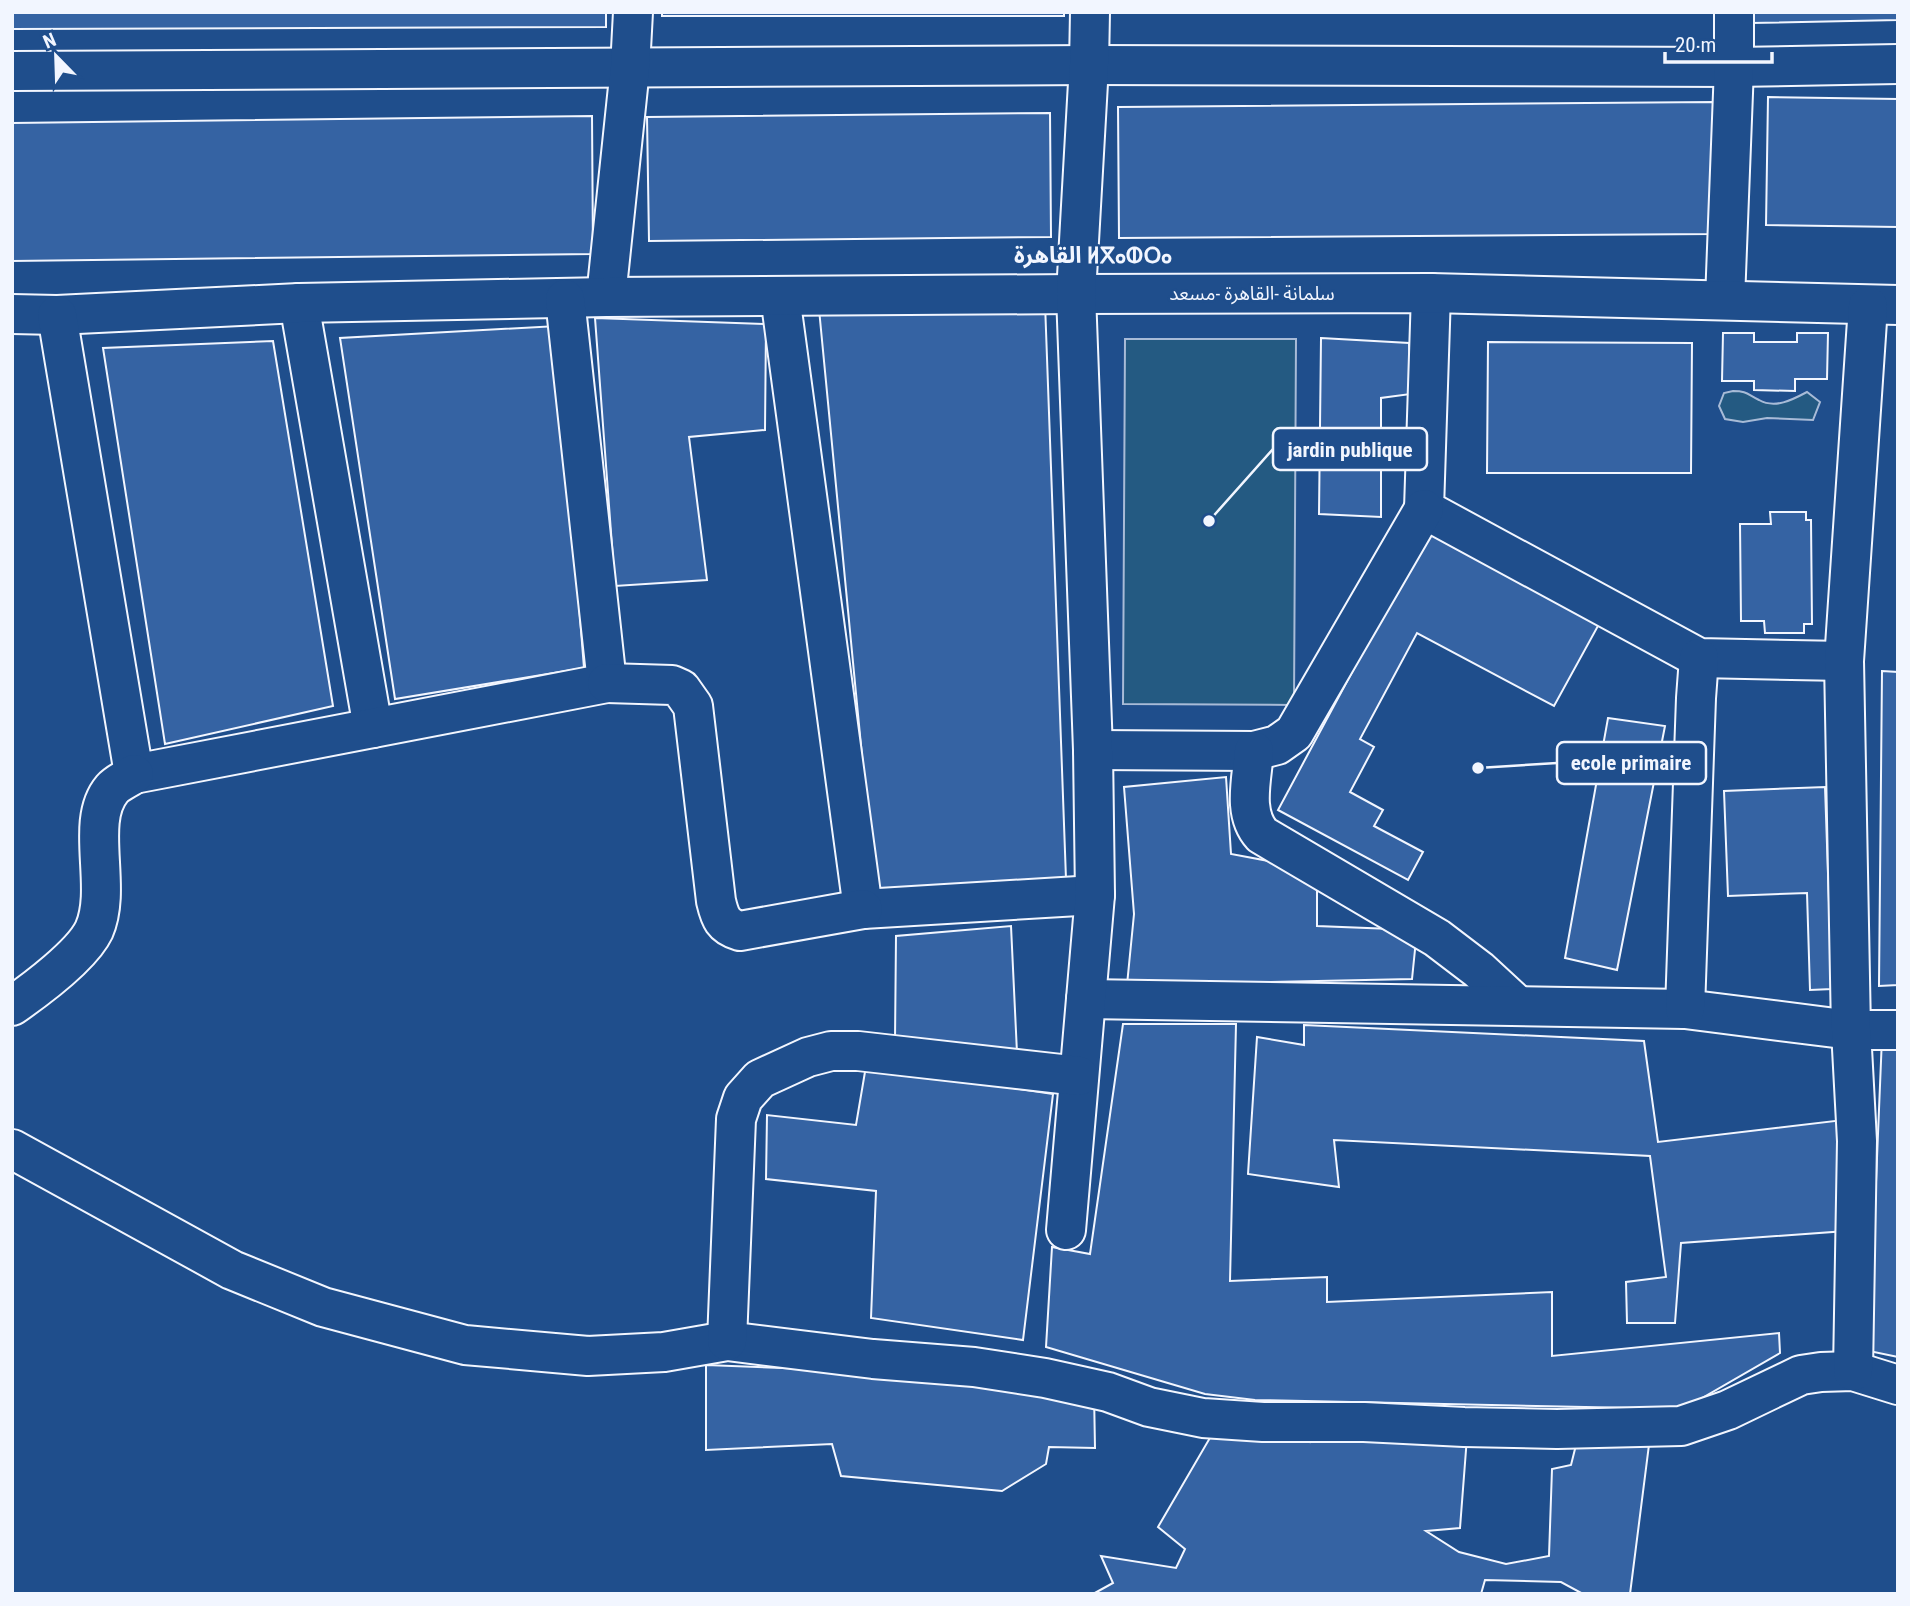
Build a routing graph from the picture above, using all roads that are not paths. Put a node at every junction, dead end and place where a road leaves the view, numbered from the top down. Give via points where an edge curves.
1 (633, 12) edge
2 (1090, 12) edge
3 (1734, 12) edge
4 (1898, 64) edge
5 (1089, 65) junction
6 (1734, 67) junction
7 (630, 68) junction
8 (12, 71) edge
9 (1431, 293) junction
10 (1076, 294) junction
11 (780, 296) junction
12 (606, 297) junction
13 (565, 299) junction
14 (1725, 300) junction
15 (299, 303) junction
16 (1883, 305) edge
17 (12, 314) edge
18 (57, 315) junction
19 (1423, 509) junction
20 (1699, 658) junction
21 (1844, 661) junction
22 (607, 683) junction
23 (373, 728) junction
24 (1093, 750) junction
25 (1254, 751) junction
26 (134, 774) junction
27 (1095, 895) junction
28 (863, 909) junction
29 (17, 992) edge
30 (1086, 999) junction
31 (1518, 1006) junction
32 (1685, 1009) junction
33 (1851, 1030) junction
34 (1898, 1030) edge
35 (1079, 1076) junction
36 (12, 1149) edge
37 (1066, 1230) dead end
38 (727, 1341) junction
39 (1853, 1371) junction
40 (1898, 1385) edge

1 - 7 street
2 - 5 street
3 - 6 street
4 - 6 street
5 - 6 street
5 - 7 street
5 - 10 street
6 - 14 street
7 - 8 street
7 - 12 street
9 - 10 street, سلمانة -القاهرة -مسعد
9 - 14 street, سلمانة -القاهرة -مسعد
9 - 19 street
10 - 11 street, سلمانة -القاهرة -مسعد
10 - 24 street
11 - 12 street, سلمانة -القاهرة -مسعد
11 - 28 street
12 - 13 street, سلمانة -القاهرة -مسعد
13 - 15 street, سلمانة -القاهرة -مسعد
13 - 22 street
14 - 16 street, سلمانة -القاهرة -مسعد
15 - 18 street, سلمانة -القاهرة -مسعد
15 - 23 street
16 - 21 street
17 - 18 street, سلمانة -القاهرة -مسعد
18 - 26 street
19 - 20 street
19 - 25 street via 1294,733 1277,745
20 - 21 street
20 - 32 street
21 - 33 street
22 - 23 street
22 - 28 street via 672,685 681,689 693,706 716,901 727,927 740,931
23 - 26 street
24 - 25 street
24 - 27 street
25 - 31 street via 1251,818 1262,835 1437,938
26 - 29 street via 113,788 99,815 102,879 94,929 82,947
27 - 28 street
27 - 30 street
30 - 31 street
30 - 35 street
31 - 32 street
32 - 33 street
33 - 34 street
33 - 39 street via 1857,1141
35 - 37 street
35 - 38 street via 831,1051 760,1079 743,1098 736,1119
36 - 38 street via 232,1270 323,1307 375,1321 465,1345 588,1356 664,1352
38 - 39 street via 974,1367 1108,1392 1149,1407 1203,1418 1263,1422 1557,1429 1681,1426 1728,1410 1801,1375
39 - 40 street

